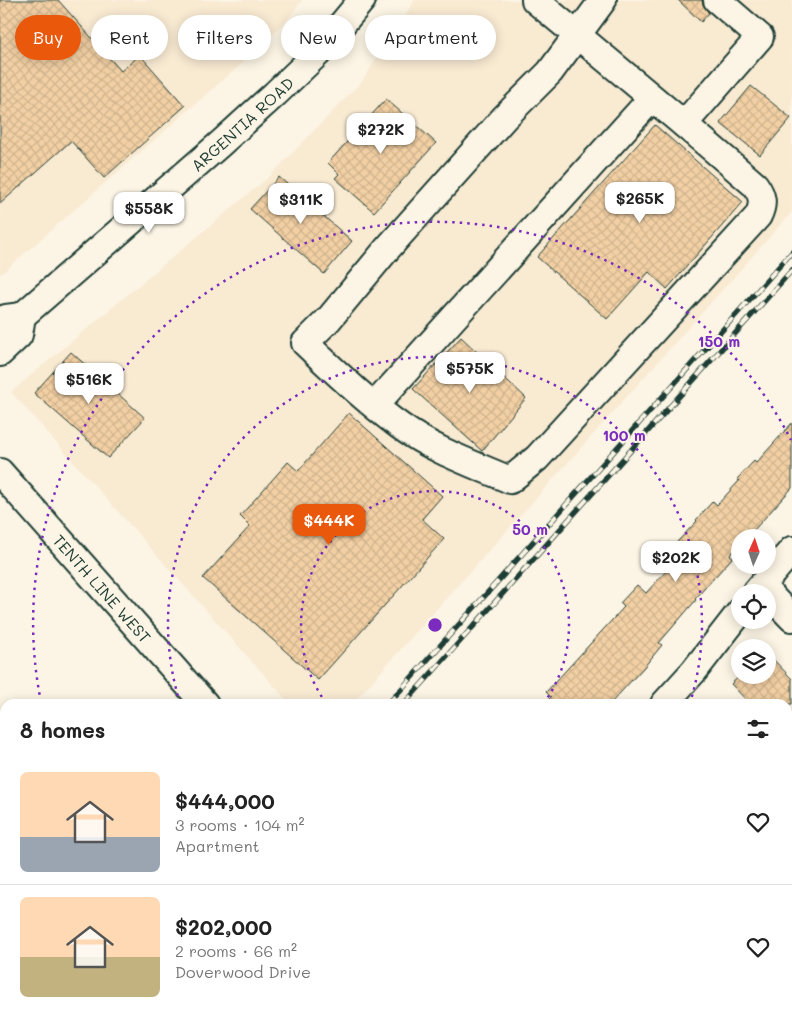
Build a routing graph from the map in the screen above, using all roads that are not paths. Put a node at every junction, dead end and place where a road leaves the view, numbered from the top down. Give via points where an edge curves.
1 (362, 0) edge
2 (535, 0) edge
3 (603, 0) edge
4 (717, 0) edge
5 (577, 36) junction
6 (652, 98) junction
7 (684, 124) junction
8 (11, 319) edge
9 (0, 353) edge
10 (375, 405) junction
11 (0, 472) edge
12 (792, 550) edge
13 (768, 584) edge
14 (776, 603) edge
15 (792, 618) edge
16 (731, 624) edge
17 (201, 699) edge
18 (669, 699) edge

1 - 8 street, ARGENTIA ROAD via 318,54 276,94
2 - 5 street
3 - 5 street
4 - 7 street via 760,37
5 - 6 street
5 - 10 street via 550,72 505,117 306,343
6 - 7 street
6 - 10 street
7 - 10 street via 754,185 763,199 763,207 537,458 510,480 444,452 401,427
8 - 9 street, ARGENTIA ROAD via 19,335
11 - 17 street, TENTH LINE WEST
12 - 13 street
14 - 15 street
16 - 18 street

